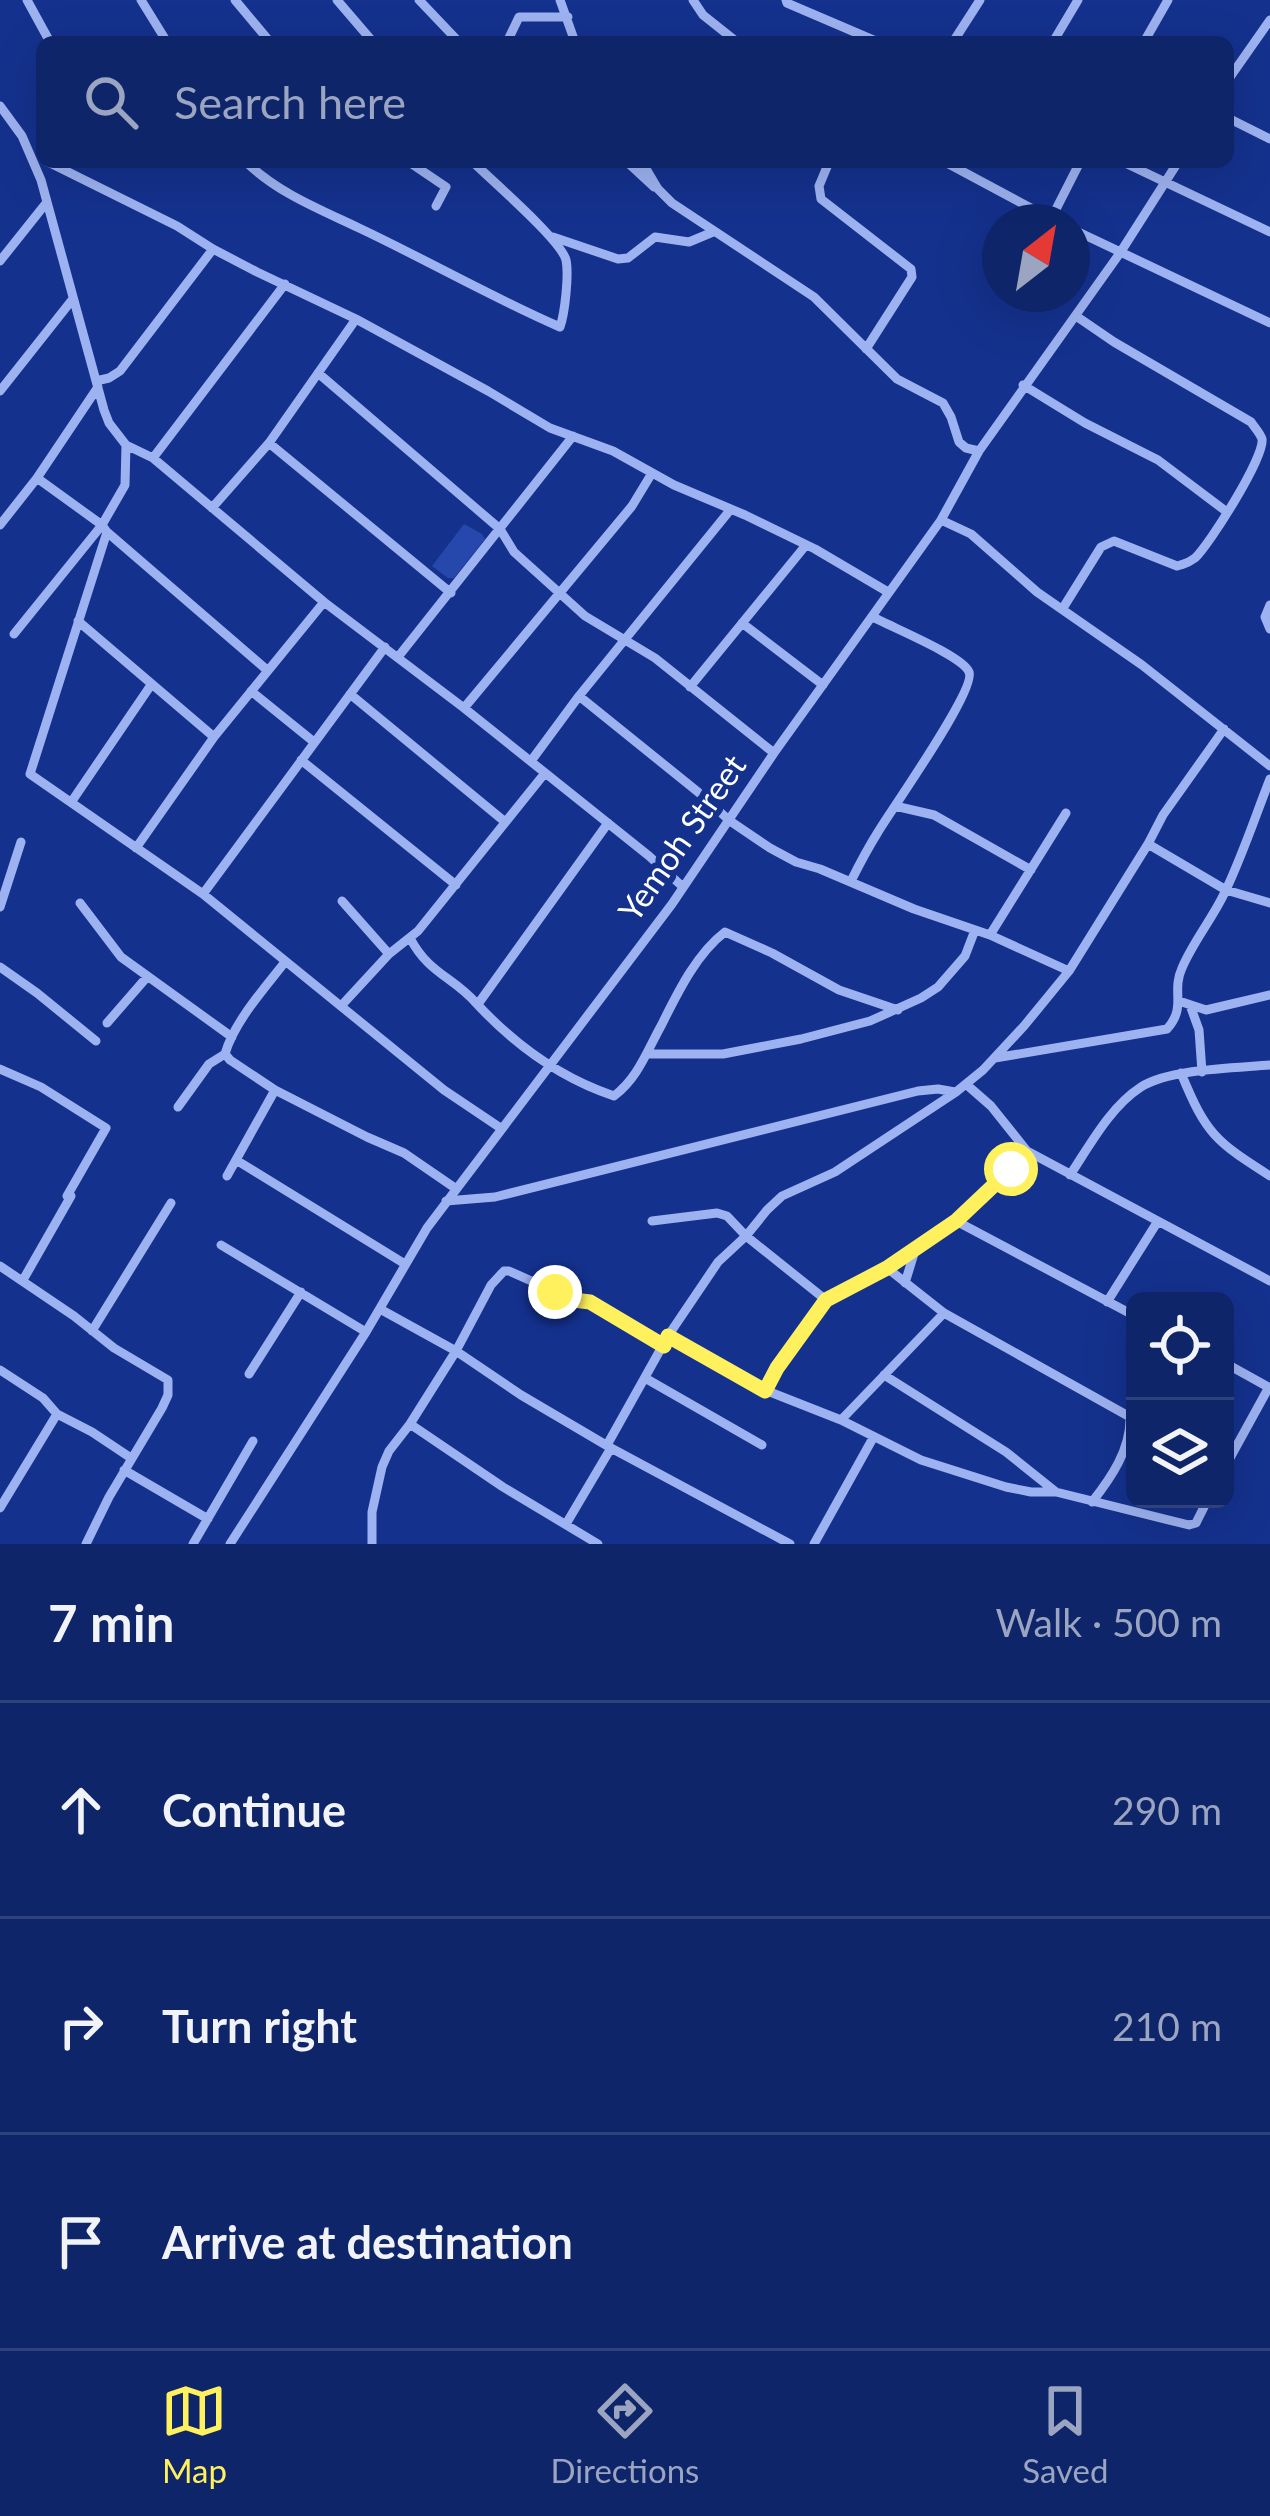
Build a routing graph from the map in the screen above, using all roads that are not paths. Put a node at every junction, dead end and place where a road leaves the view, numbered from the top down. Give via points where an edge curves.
1 (27, 0) edge
2 (141, 0) edge
3 (235, 0) edge
4 (337, 0) edge
5 (419, 0) edge
6 (560, 0) edge
7 (693, 0) edge
8 (786, 0) edge
9 (980, 0) edge
10 (1078, 0) edge
11 (1168, 0) edge
12 (568, 17) junction
13 (1270, 20) edge
14 (47, 36) edge
15 (162, 36) edge
16 (265, 36) edge
17 (368, 36) edge
18 (453, 36) edge
19 (510, 36) edge
20 (573, 36) edge
21 (729, 36) edge
22 (864, 36) edge
23 (957, 36) edge
24 (1057, 36) edge
25 (1147, 36) edge
26 (1259, 36) junction
27 (1270, 43) edge
28 (1234, 71) edge
29 (0, 106) edge
30 (1234, 121) edge
31 (1270, 139) edge
32 (36, 153) edge
33 (42, 168) edge
34 (60, 168) edge
35 (252, 168) edge
36 (418, 168) edge
37 (478, 168) edge
38 (634, 168) edge
39 (646, 168) edge
40 (827, 168) edge
41 (956, 168) edge
42 (1077, 168) edge
43 (1137, 168) edge
44 (1174, 168) edge
45 (1166, 181) junction
46 (658, 189) junction
47 (47, 202) junction
48 (1023, 204) edge
49 (1061, 204) edge
50 (436, 206) dead end
51 (713, 232) junction
52 (1270, 232) edge
53 (553, 237) junction
54 (1090, 239) edge
55 (213, 249) junction
56 (1120, 253) junction
57 (0, 261) edge
58 (285, 284) junction
59 (72, 300) junction
60 (1076, 316) junction
61 (356, 319) junction
62 (1270, 323) edge
63 (866, 350) junction
64 (318, 374) junction
65 (97, 384) junction
66 (1024, 385) junction
67 (0, 391) edge
68 (573, 436) junction
69 (269, 443) junction
70 (126, 445) junction
71 (979, 451) junction
72 (153, 458) junction
73 (652, 473) junction
74 (37, 478) junction
75 (212, 508) junction
76 (731, 509) junction
77 (1227, 512) junction
78 (940, 520) junction
79 (0, 525) edge
80 (105, 528) junction
81 (500, 529) junction
82 (806, 545) junction
83 (888, 592) junction
84 (452, 593) junction
85 (559, 593) junction
86 (324, 602) junction
87 (1270, 605) edge
88 (1063, 608) junction
89 (873, 617) junction
90 (77, 621) junction
91 (742, 623) junction
92 (1270, 629) edge
93 (14, 634) dead end
94 (626, 641) junction
95 (385, 647) junction
96 (398, 656) junction
97 (267, 670) junction
98 (151, 685) junction
99 (823, 685) junction
100 (690, 687) junction
101 (251, 691) junction
102 (350, 694) junction
103 (580, 695) junction
104 (464, 708) junction
105 (1224, 729) junction
106 (214, 737) junction
107 (314, 742) junction
108 (774, 754) junction
109 (301, 760) junction
110 (531, 761) junction
111 (1270, 766) edge
112 (545, 773) junction
113 (1270, 779) edge
114 (72, 801) junction
115 (896, 806) junction
116 (1066, 813) dead end
117 (504, 821) junction
118 (730, 821) junction
119 (608, 823) junction
120 (21, 842) dead end
121 (1148, 844) junction
122 (136, 848) junction
123 (1031, 870) junction
124 (851, 881) junction
125 (456, 885) junction
126 (683, 886) junction
127 (1226, 890) junction
128 (203, 895) junction
129 (342, 901) dead end
130 (1268, 901) edge
131 (80, 903) dead end
132 (0, 907) edge
133 (975, 930) junction
134 (989, 935) junction
135 (410, 938) junction
136 (388, 954) junction
137 (284, 962) junction
138 (0, 967) edge
139 (1069, 971) junction
140 (147, 977) junction
141 (1270, 995) edge
142 (1184, 1003) junction
143 (478, 1004) junction
144 (341, 1006) junction
145 (898, 1010) junction
146 (107, 1023) dead end
147 (232, 1037) junction
148 (96, 1041) dead end
149 (225, 1054) junction
150 (648, 1054) junction
151 (995, 1058) junction
152 (1270, 1064) edge
153 (550, 1066) junction
154 (0, 1069) edge
155 (1202, 1072) junction
156 (1181, 1073) junction
157 (967, 1085) junction
158 (275, 1090) junction
159 (956, 1093) junction
160 (178, 1107) dead end
161 (502, 1129) junction
162 (1027, 1150) junction
163 (236, 1160) junction
164 (1070, 1175) junction
165 (227, 1176) dead end
166 (1270, 1176) edge
167 (76, 1186) dead end
168 (454, 1188) junction
169 (67, 1196) dead end
170 (446, 1201) junction
171 (171, 1203) dead end
172 (652, 1221) dead end
173 (956, 1221) junction
174 (1158, 1221) junction
175 (746, 1236) junction
176 (221, 1245) dead end
177 (916, 1247) junction
178 (405, 1264) junction
179 (0, 1266) edge
180 (887, 1268) junction
181 (23, 1280) junction
182 (1270, 1281) edge
183 (904, 1283) junction
184 (301, 1292) junction
185 (826, 1300) junction
186 (1107, 1302) junction
187 (380, 1309) junction
188 (1126, 1312) edge
189 (944, 1313) junction
190 (92, 1331) junction
191 (366, 1332) junction
192 (666, 1341) junction
193 (456, 1351) junction
194 (1234, 1368) edge
195 (0, 1370) edge
196 (249, 1374) dead end
197 (884, 1376) junction
198 (645, 1378) junction
199 (1270, 1387) edge
200 (765, 1391) junction
201 (1126, 1411) edge
202 (57, 1414) junction
203 (841, 1420) junction
204 (410, 1424) junction
205 (873, 1438) junction
206 (253, 1441) dead end
207 (762, 1444) dead end
208 (1126, 1444) edge
209 (609, 1447) junction
210 (1234, 1451) edge
211 (131, 1459) junction
212 (124, 1470) junction
213 (1057, 1492) junction
214 (1092, 1502) junction
215 (0, 1508) edge
216 (1203, 1508) edge
217 (208, 1519) junction
218 (566, 1523) junction
219 (86, 1544) edge
220 (193, 1544) edge
221 (230, 1544) edge
222 (372, 1544) edge
223 (598, 1544) edge
224 (790, 1544) edge
225 (814, 1544) edge

1 - 14 street
2 - 15 street
3 - 16 street
4 - 17 street
5 - 18 street
6 - 12 street
7 - 21 street
8 - 22 street
9 - 23 street
10 - 24 street
11 - 25 street
12 - 19 street via 519,17
12 - 20 street
13 - 26 street
26 - 27 street
26 - 28 street
29 - 32 street
30 - 31 street
33 - 47 street
34 - 55 street
35 - 53 street via 319,211 560,327 566,262
36 - 50 street via 446,187
37 - 53 street
38 - 46 street
39 - 46 street
40 - 63 street via 821,199 911,269
41 - 48 street
42 - 49 street
43 - 45 street
44 - 45 street, Yemoh Street
45 - 52 street
45 - 56 street, Yemoh Street
46 - 51 street
47 - 57 street
47 - 59 street
51 - 53 street via 682,243 655,237 618,259
51 - 63 street via 814,297
54 - 56 street
55 - 58 street
55 - 65 street via 120,371
56 - 60 street, Yemoh Street
56 - 62 street
58 - 61 street
58 - 72 street
59 - 65 street
59 - 67 street
60 - 66 street, Yemoh Street
60 - 77 street via 1251,422 1260,452
61 - 64 street
61 - 68 street
63 - 71 street via 897,379 943,403 959,442
64 - 69 street
64 - 81 street
65 - 70 street
65 - 74 street
66 - 71 street, Yemoh Street
66 - 77 street via 1158,460
68 - 73 street
68 - 81 street
69 - 75 street
69 - 84 street
70 - 72 street
70 - 80 street via 125,485
71 - 78 street, Yemoh Street
72 - 75 street
73 - 76 street
73 - 85 street
74 - 79 street
74 - 80 street
75 - 86 street
76 - 82 street
76 - 94 street
77 - 88 street via 1197,556 1177,566 1107,542
78 - 83 street, Yemoh Street
78 - 88 street via 971,534
80 - 90 street
80 - 93 street
80 - 97 street
81 - 84 street
81 - 85 street
82 - 83 street
82 - 91 street
83 - 89 street, Yemoh Street
84 - 96 street
85 - 94 street
85 - 104 street
86 - 95 street
86 - 97 street
87 - 92 street
88 - 105 street
89 - 99 street, Yemoh Street
89 - 115 street via 971,674
90 - 98 street
90 - 114 street via 31,774
91 - 99 street
91 - 100 street
94 - 100 street
94 - 103 street
95 - 96 street
95 - 102 street
96 - 104 street
97 - 101 street
98 - 106 street
98 - 114 street
99 - 108 street, Yemoh Street
100 - 108 street
101 - 106 street
101 - 107 street
102 - 107 street
102 - 117 street
103 - 110 street
103 - 118 street
104 - 110 street
105 - 111 street
105 - 121 street
106 - 122 street
107 - 109 street
108 - 118 street, Yemoh Street
109 - 125 street
109 - 128 street
110 - 112 street
112 - 117 street
112 - 119 street
113 - 127 street
114 - 122 street
115 - 123 street via 934,815
115 - 124 street
116 - 123 street
117 - 125 street
118 - 124 street via 796,862
118 - 126 street, Yemoh Street
119 - 126 street
119 - 143 street
120 - 132 street
121 - 127 street
121 - 139 street
122 - 128 street
123 - 134 street
124 - 133 street
125 - 135 street
126 - 153 street, Yemoh Street
127 - 130 street
127 - 142 street via 1182,967
128 - 137 street
129 - 136 street
131 - 140 street
133 - 134 street
133 - 145 street via 938,987
134 - 139 street
135 - 136 street
135 - 143 street via 428,966
136 - 144 street
137 - 144 street
137 - 147 street
138 - 148 street
139 - 151 street
140 - 146 street
140 - 147 street
141 - 142 street via 1206,1010
142 - 151 street via 1167,1029
142 - 155 street via 1199,1030
143 - 153 street
144 - 161 street
145 - 150 street via 723,1054
145 - 150 street via 839,990 725,932 694,968
147 - 149 street
149 - 158 street
149 - 160 street
150 - 153 street via 614,1096
151 - 157 street
152 - 155 street
153 - 161 street, Yemoh Street
154 - 169 street via 106,1128
155 - 156 street
156 - 164 street via 1124,1100
156 - 166 street via 1206,1127
157 - 159 street
157 - 162 street
158 - 163 street
158 - 168 street via 404,1153
159 - 170 street via 918,1091 495,1197
159 - 175 street via 835,1172 782,1196
161 - 168 street, Yemoh Street
162 - 164 street
162 - 173 street
163 - 165 street
163 - 178 street
164 - 174 street
167 - 181 street
168 - 170 street, Yemoh Street
170 - 178 street, Yemoh Street
171 - 190 street
172 - 175 street via 717,1213
173 - 177 street
173 - 186 street
174 - 182 street
174 - 186 street
175 - 185 street
175 - 192 street via 718,1262
176 - 184 street
177 - 180 street
177 - 183 street
178 - 187 street, Yemoh Street
179 - 181 street
180 - 183 street
180 - 185 street
181 - 190 street
183 - 189 street
184 - 191 street
184 - 196 street
185 - 200 street
186 - 188 street
187 - 191 street, Yemoh Street
187 - 193 street
189 - 197 street
189 - 201 street
190 - 211 street via 168,1380 162,1408
191 - 221 street, Yemoh Street
192 - 193 street via 509,1270
192 - 198 street
192 - 200 street
193 - 204 street
193 - 209 street
194 - 199 street
195 - 202 street
197 - 203 street
197 - 213 street
198 - 207 street
198 - 209 street
199 - 210 street
200 - 203 street
202 - 211 street
202 - 215 street
203 - 205 street
204 - 218 street
204 - 222 street via 382,1467
205 - 213 street via 976,1479
205 - 225 street
206 - 217 street
208 - 214 street
209 - 218 street
209 - 224 street
211 - 212 street
212 - 217 street
212 - 219 street
213 - 214 street
214 - 216 street via 1189,1525
217 - 220 street
218 - 223 street

